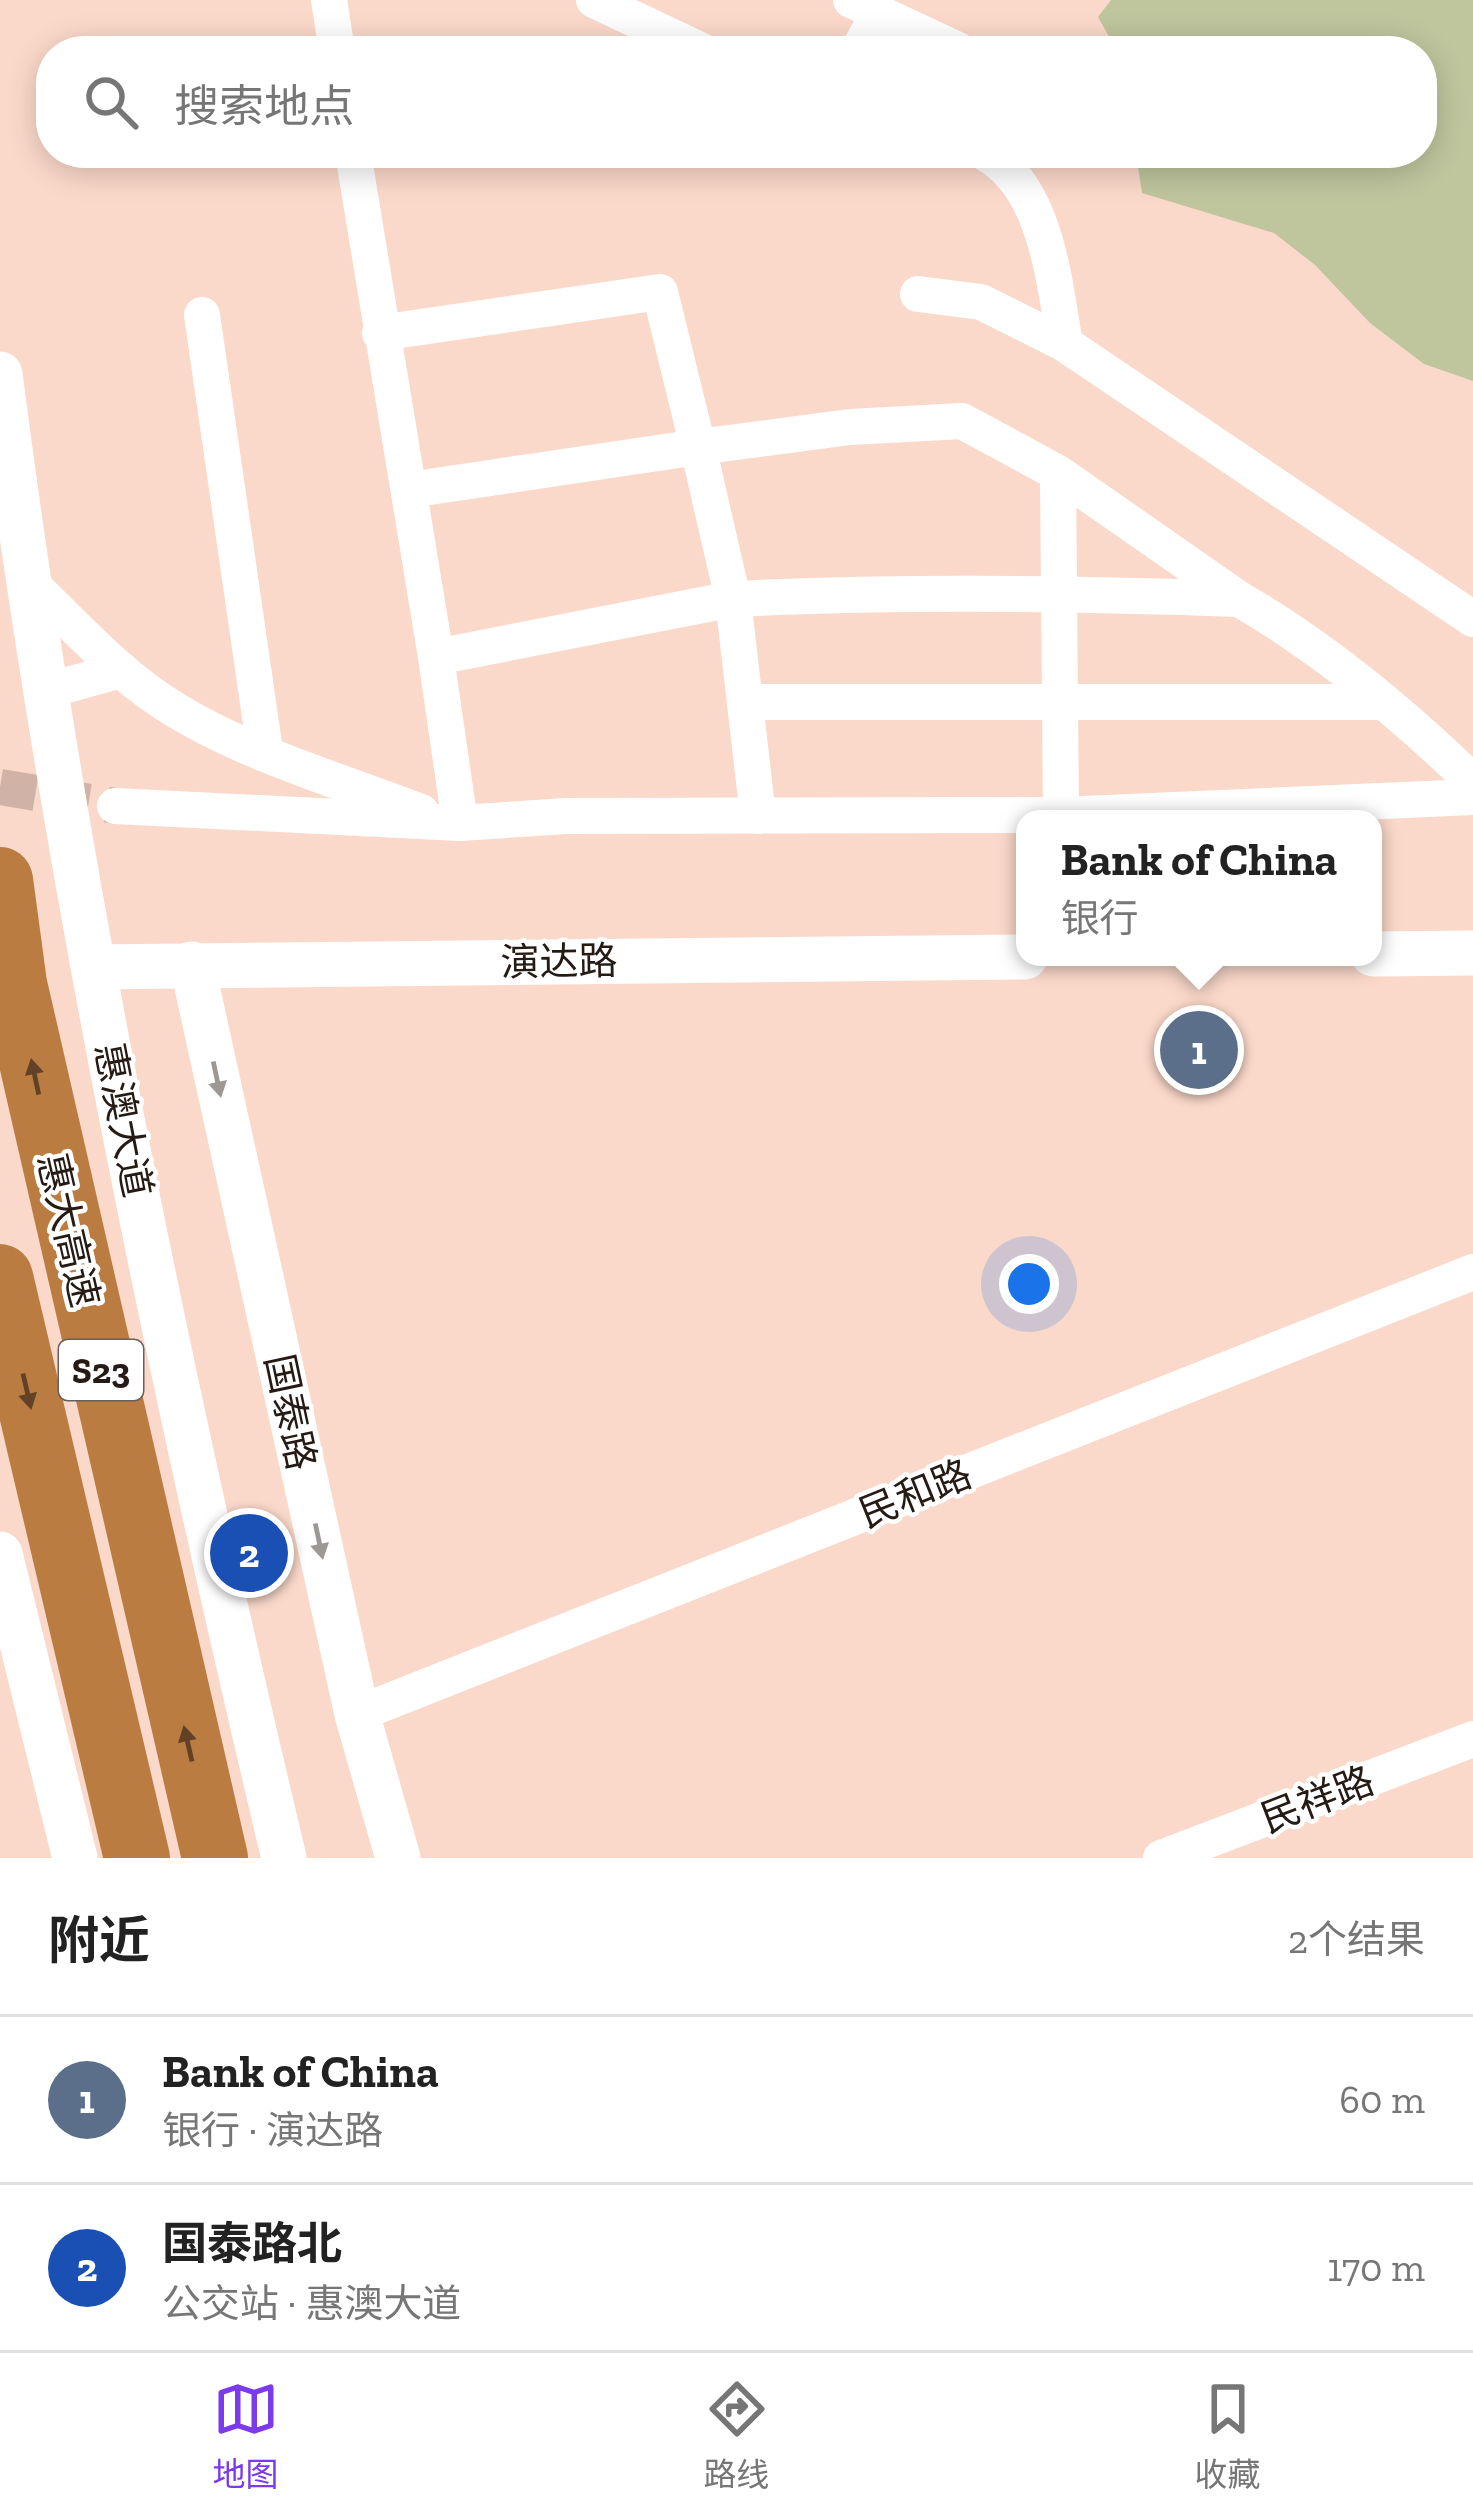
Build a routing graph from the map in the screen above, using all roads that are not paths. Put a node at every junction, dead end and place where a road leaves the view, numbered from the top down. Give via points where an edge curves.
1 (594, 0) edge
2 (341, 2) edge
3 (865, 7) edge
4 (338, 36) edge
5 (670, 36) edge
6 (928, 36) edge
7 (354, 168) edge
8 (1007, 168) edge
9 (918, 294) dead end
10 (202, 315) dead end
11 (380, 333) junction
12 (1065, 344) junction
13 (0, 374) edge
14 (698, 447) junction
15 (1058, 473) junction
16 (409, 490) junction
17 (26, 580) junction
18 (1060, 592) junction
19 (733, 599) junction
20 (1239, 599) junction
21 (1473, 619) edge
22 (436, 657) junction
23 (121, 670) junction
24 (46, 692) junction
25 (1061, 701) junction
26 (745, 702) junction
27 (1383, 702) junction
28 (265, 751) junction
29 (1473, 782) edge
30 (1473, 797) edge
31 (115, 806) tunnel mouth
32 (1061, 810) edge
33 (1175, 810) edge
34 (1016, 815) edge
35 (758, 816) junction
36 (454, 823) junction
37 (0, 880) edge
38 (1473, 953) edge
39 (1382, 954) edge
40 (1016, 957) edge
41 (192, 964) junction
42 (94, 967) junction
43 (1473, 1272) edge
44 (0, 1277) edge
45 (0, 1554) edge
46 (357, 1714) junction
47 (1473, 1739) edge
48 (75, 1858) edge
49 (136, 1858) edge
50 (214, 1858) edge
51 (284, 1858) edge
52 (398, 1858) edge
53 (1161, 1858) edge

1 - 5 street
2 - 4 street
3 - 6 street
7 - 11 street
8 - 12 street via 1045,231
9 - 12 street via 981,302
10 - 28 street
11 - 14 street via 660,292
11 - 16 street
12 - 21 street
13 - 17 street, 惠澳大道
14 - 15 street via 962,422
14 - 16 street
14 - 19 street
15 - 18 street
15 - 20 street
16 - 22 street
17 - 23 street
17 - 24 street, 惠澳大道
18 - 19 street
18 - 20 street
18 - 25 street
19 - 22 street
19 - 26 street
20 - 27 street
22 - 36 street
23 - 24 street
23 - 28 street via 203,726
24 - 42 street, 惠澳大道
25 - 26 street
25 - 27 street
25 - 32 street
26 - 35 street
27 - 29 street
28 - 36 street
30 - 33 street
31 - 36 street
34 - 35 street
35 - 36 street
50 -> 37 highway, 惠大高速 / S23 via 59,1191
38 - 39 street
40 - 41 street, 演达路
41 - 42 street, 演达路
41 -> 46 street, 国泰路
42 - 51 street, 惠澳大道 via 200,1501
43 - 46 street, 民和路
44 -> 49 highway, 惠大高速 / S23
45 - 48 street
46 - 52 street, 国泰路
47 - 53 street, 民祥路

